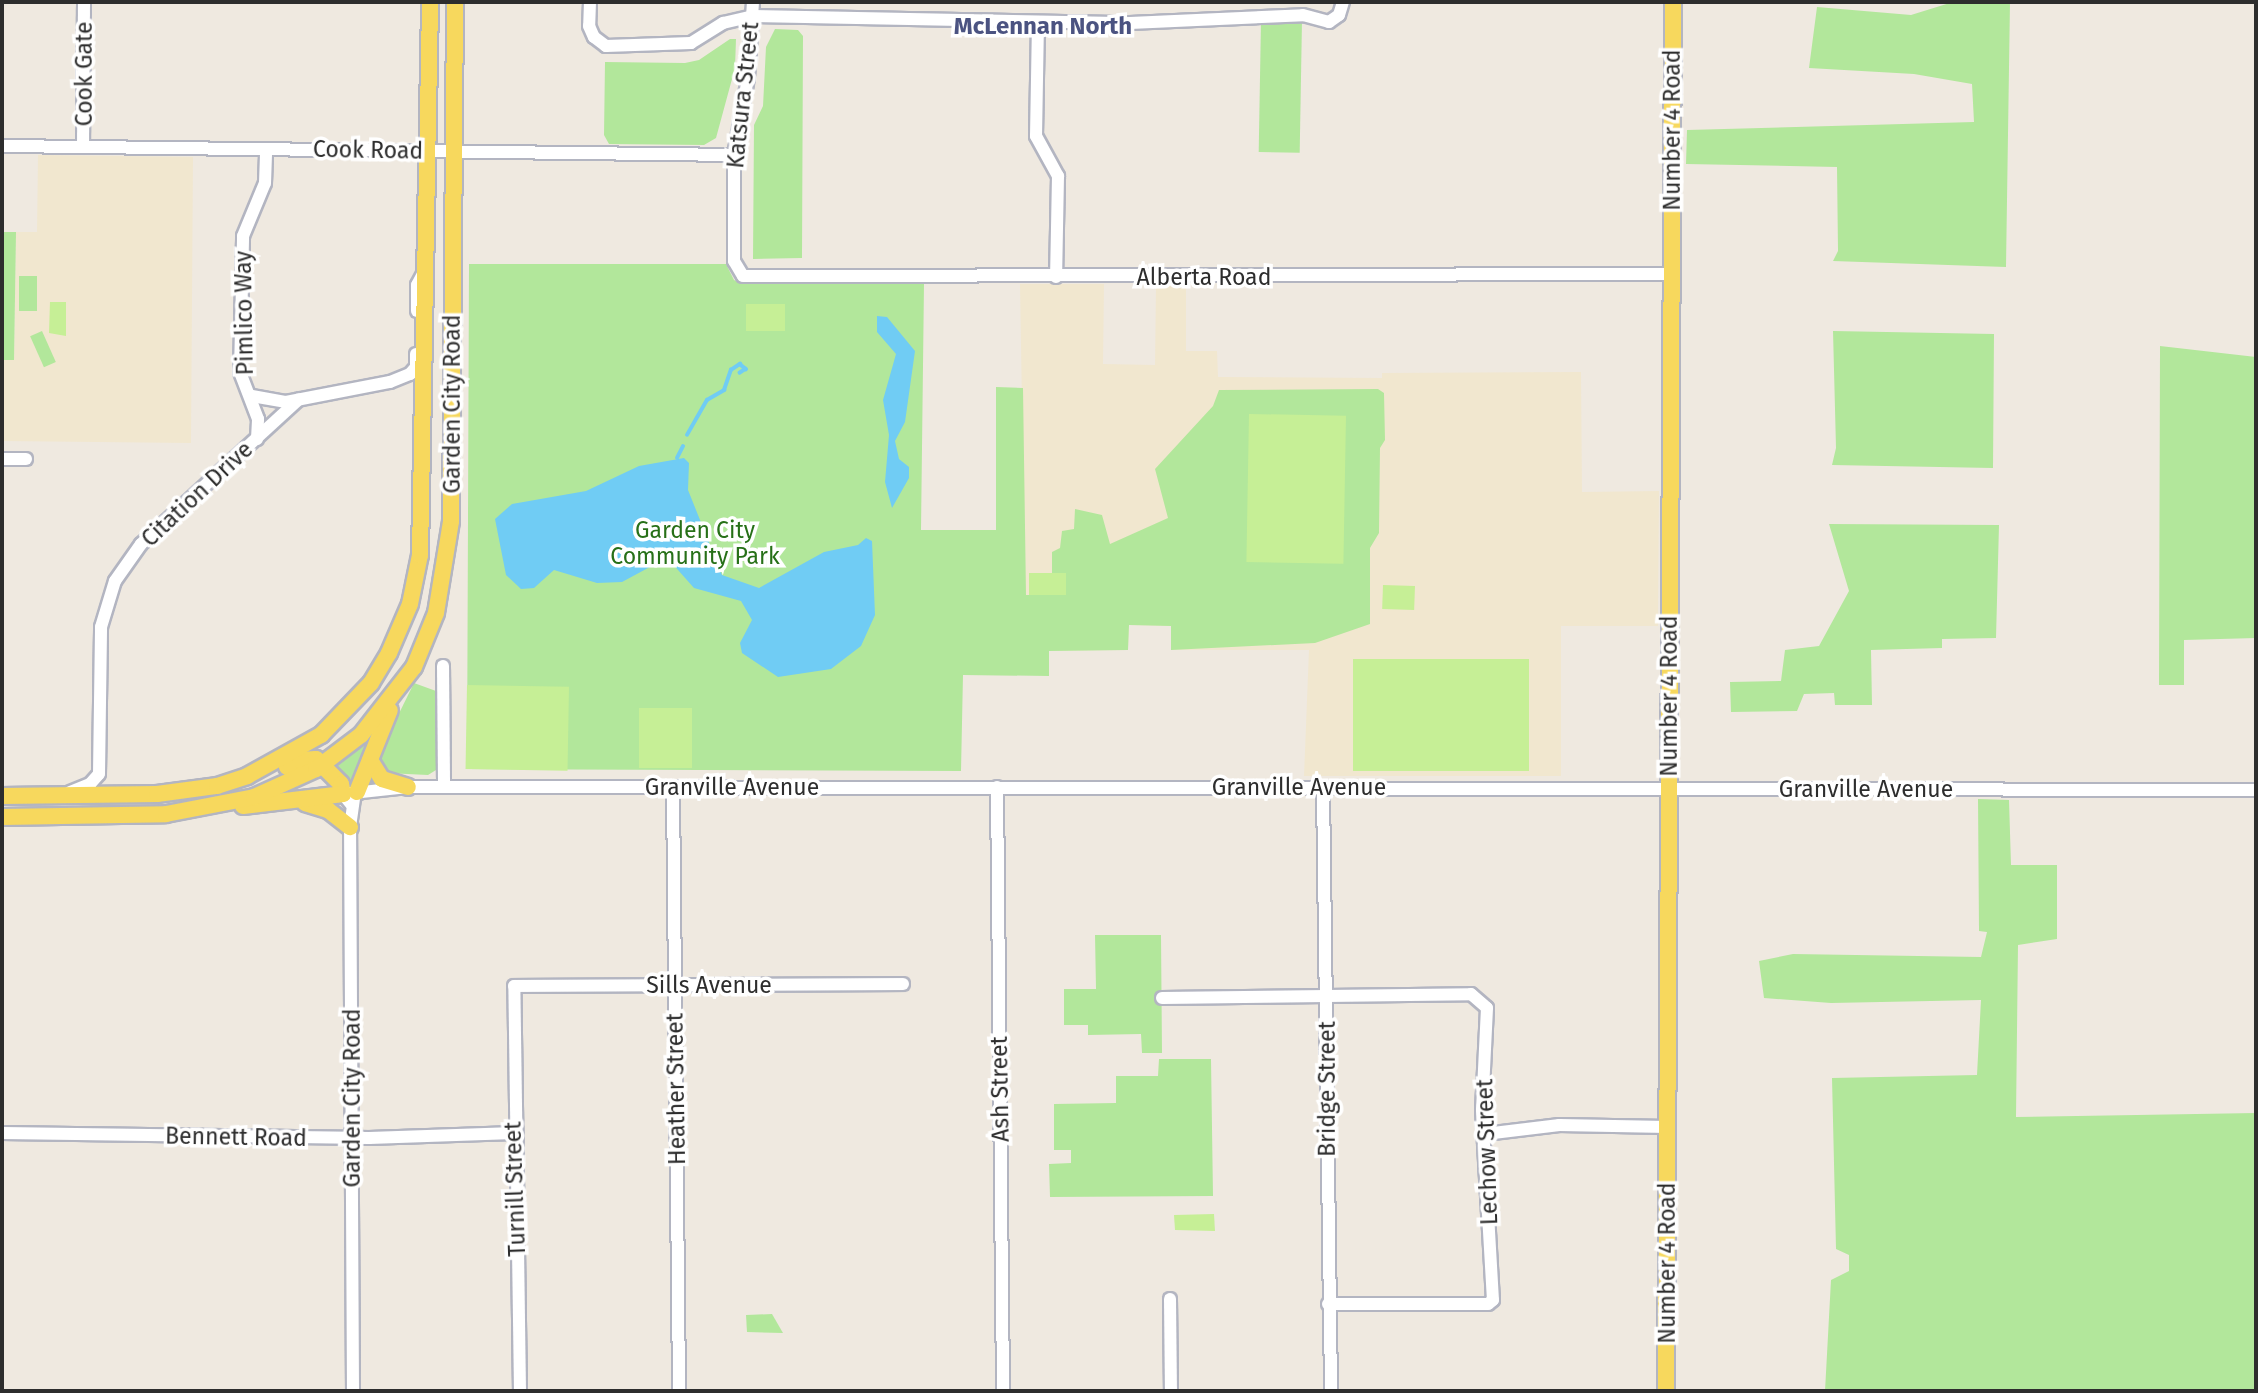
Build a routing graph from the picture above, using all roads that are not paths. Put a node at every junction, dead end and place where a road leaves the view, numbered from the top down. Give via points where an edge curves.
1 (85, 2) edge
2 (430, 2) edge
3 (455, 2) edge
4 (590, 2) edge
5 (753, 2) edge
6 (1343, 2) edge
7 (1673, 2) edge
8 (753, 16) junction
9 (1038, 22) junction
10 (2, 146) edge
11 (83, 147) junction
12 (266, 149) junction
13 (428, 150) junction
14 (453, 151) junction
15 (734, 155) junction
16 (424, 271) junction
17 (737, 272) joint
18 (1672, 274) junction
19 (1056, 277) junction
20 (252, 396) junction
21 (299, 399) junction
22 (257, 439) junction
23 (2, 459) edge
24 (26, 459) dead end
25 (443, 666) dead end
26 (398, 691) junction
27 (321, 735) junction
28 (370, 760) junction
29 (319, 764) junction
30 (217, 786) junction
31 (408, 787) junction
32 (444, 787) junction
33 (673, 787) junction
34 (997, 787) junction
35 (1323, 787) junction
36 (1669, 788) junction
37 (2256, 790) edge
38 (2, 796) edge
39 (61, 796) junction
40 (351, 797) junction
41 (300, 802) junction
42 (230, 805) junction
43 (2, 817) edge
44 (350, 827) junction
45 (903, 984) dead end
46 (675, 985) junction
47 (514, 986) joint
48 (1327, 996) junction
49 (1162, 998) dead end
50 (1668, 1127) junction
51 (2, 1133) edge
52 (513, 1133) junction
53 (1485, 1135) junction
54 (351, 1138) junction
55 (1170, 1299) dead end
56 (1328, 1304) junction
57 (353, 1391) edge
58 (520, 1391) edge
59 (679, 1391) edge
60 (1003, 1391) edge
61 (1171, 1391) edge
62 (1331, 1391) edge
63 (1666, 1391) edge

1 - 11 street, Cook Gate
2 - 13 main road, Garden City Road
3 - 14 main road, Garden City Road
4 - 8 street via 589,26 606,46 691,43 723,23
5 - 8 street, Katsura Street
6 - 9 street via 1339,15 1329,22 1303,15 1260,15 1241,21
7 - 18 main road, Number 4 Road
8 - 9 street
8 - 15 street, Katsura Street
9 - 19 street via 1036,136 1058,176
10 - 11 street, Cook Road
11 - 12 street, Cook Road
12 - 13 street, Cook Road
12 - 20 street, Pimlico Way via 265,183 243,236 240,372
13 - 14 street, Cook Road
13 - 16 main road, Garden City Road
14 - 15 street, Cook Road
14 - 26 main road, Garden City Road via 448,550 429,634
15 - 17 street, Katsura Street
16 - 21 street via 417,285 416,367 390,382
16 - 27 main road, Garden City Road via 422,520 416,578 401,627 371,683
17 - 19 street, Alberta Road via 750,278
18 - 19 street, Alberta Road
18 - 36 main road, Number 4 Road
20 - 21 street, Pimlico Way via 272,402
20 - 22 street, Pimlico Way
21 - 22 street, Citation Drive
22 - 39 street, Citation Drive via 141,544 116,581 101,627 99,774 90,784
23 - 24 street
25 - 32 street
26 - 28 main road
26 - 29 main road, Garden City Road via 361,735
27 - 29 main road
27 - 30 main road via 272,765
28 - 31 main road via 382,779
28 - 40 main road
29 - 30 main road via 300,760 234,789
29 - 40 main road
29 - 42 main road
30 - 39 main road via 158,794
31 - 32 street, Granville Avenue
31 - 40 street, Granville Avenue
32 - 33 street, Granville Avenue
33 - 34 street, Granville Avenue
33 - 46 street, Heather Street
34 - 35 street, Granville Avenue
34 - 60 street, Ash Street
35 - 36 street, Granville Avenue
35 - 48 street, Bridge Street
36 - 37 street, Granville Avenue
36 - 50 main road, Number 4 Road
38 - 39 main road
40 - 41 main road
40 - 44 street, Garden City Road
41 - 42 main road
41 - 44 main road via 328,810
42 - 43 main road via 166,814
44 - 54 street, Garden City Road
45 - 46 street, Sills Avenue
46 - 47 street, Sills Avenue
46 - 59 street, Heather Street
47 - 52 street, Turnill Street
48 - 49 street
48 - 53 street, Lechow Street via 1471,994 1482,999 1487,1008
48 - 56 street, Bridge Street
50 - 53 street via 1559,1125
50 - 63 main road, Number 4 Road
51 - 54 street, Bennett Road
52 - 54 street, Bennett Road
52 - 58 street, Turnill Street
53 - 56 street, Lechow Street via 1493,1300 1488,1304
54 - 57 street, Garden City Road
55 - 61 street
56 - 62 street, Bridge Street

